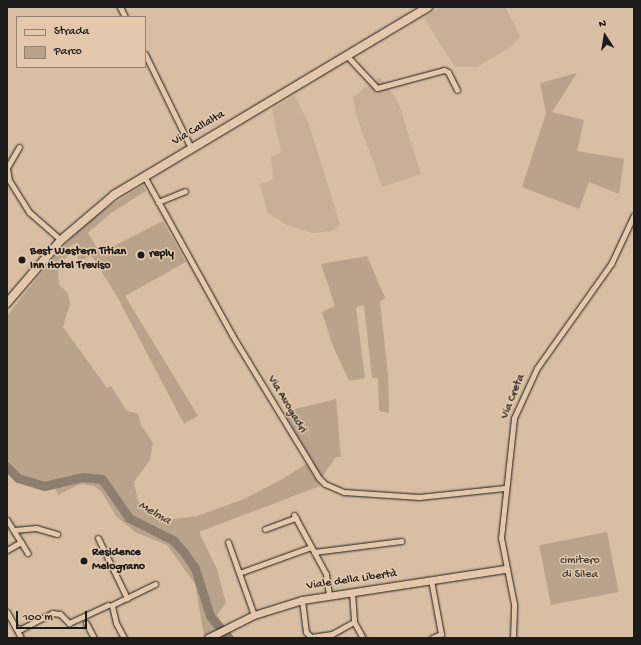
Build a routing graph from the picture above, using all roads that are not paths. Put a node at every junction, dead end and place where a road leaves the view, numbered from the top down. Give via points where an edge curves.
1 (120, 7) edge
2 (428, 7) edge
3 (124, 16) edge
4 (146, 56) edge
5 (348, 56) junction
6 (457, 90) dead end
7 (19, 147) dead end
8 (190, 148) junction
9 (144, 176) junction
10 (185, 191) dead end
11 (158, 202) junction
12 (634, 215) edge
13 (61, 240) junction
14 (7, 303) edge
15 (505, 488) junction
16 (7, 520) edge
17 (265, 529) dead end
18 (14, 530) junction
19 (57, 534) dead end
20 (98, 538) dead end
21 (401, 541) dead end
22 (21, 542) junction
23 (228, 542) dead end
24 (311, 547) junction
25 (7, 550) edge
26 (314, 552) junction
27 (28, 553) dead end
28 (505, 569) junction
29 (239, 573) junction
30 (431, 580) junction
31 (156, 584) dead end
32 (352, 592) junction
33 (329, 595) junction
34 (127, 598) junction
35 (302, 600) junction
36 (110, 605) junction
37 (7, 612) edge
38 (254, 615) junction
39 (354, 622) junction
40 (86, 623) dead end
41 (16, 628) junction
42 (21, 638) edge
43 (94, 638) edge
44 (124, 638) edge
45 (208, 638) edge
46 (363, 638) edge
47 (432, 638) edge
48 (513, 638) edge

1 - 3 street
2 - 5 main road, Via Callalta
4 - 8 street
5 - 6 street via 377,88 444,70 448,72
5 - 8 main road, Via Callalta
7 - 13 street via 7,168 9,180 29,212
8 - 9 main road, Via Callalta
9 - 11 street, Via Avogadri
9 - 13 main road, Via Callalta via 96,209
10 - 11 street
11 - 15 street, Via Avogadri via 232,335 325,484 344,492 419,497
12 - 15 street, Via Creta via 612,264 546,355 527,386 514,418
13 - 14 main road, Via Callalta
15 - 28 street, Via Creta via 501,543
16 - 18 street
17 - 24 street via 295,516
18 - 19 street via 36,528
18 - 22 street
20 - 34 street
21 - 26 street
22 - 25 street
22 - 27 street
23 - 29 street
24 - 26 street
24 - 29 street
26 - 33 street via 326,574
28 - 30 street, Viale della Libertà
28 - 48 street, Via Creta via 514,604
29 - 38 street
30 - 32 street, Viale della Libertà
30 - 47 street via 441,634
31 - 34 street
32 - 33 street, Viale della Libertà
32 - 39 street
33 - 35 street, Viale della Libertà
34 - 36 street
35 - 38 street, Viale della Libertà
35 - 39 street via 306,632 311,637 332,634
36 - 41 street via 69,623 60,614 53,613 20,629
36 - 44 street
37 - 41 street
38 - 45 street, Viale della Libertà
39 - 46 street
40 - 43 street
41 - 42 street

